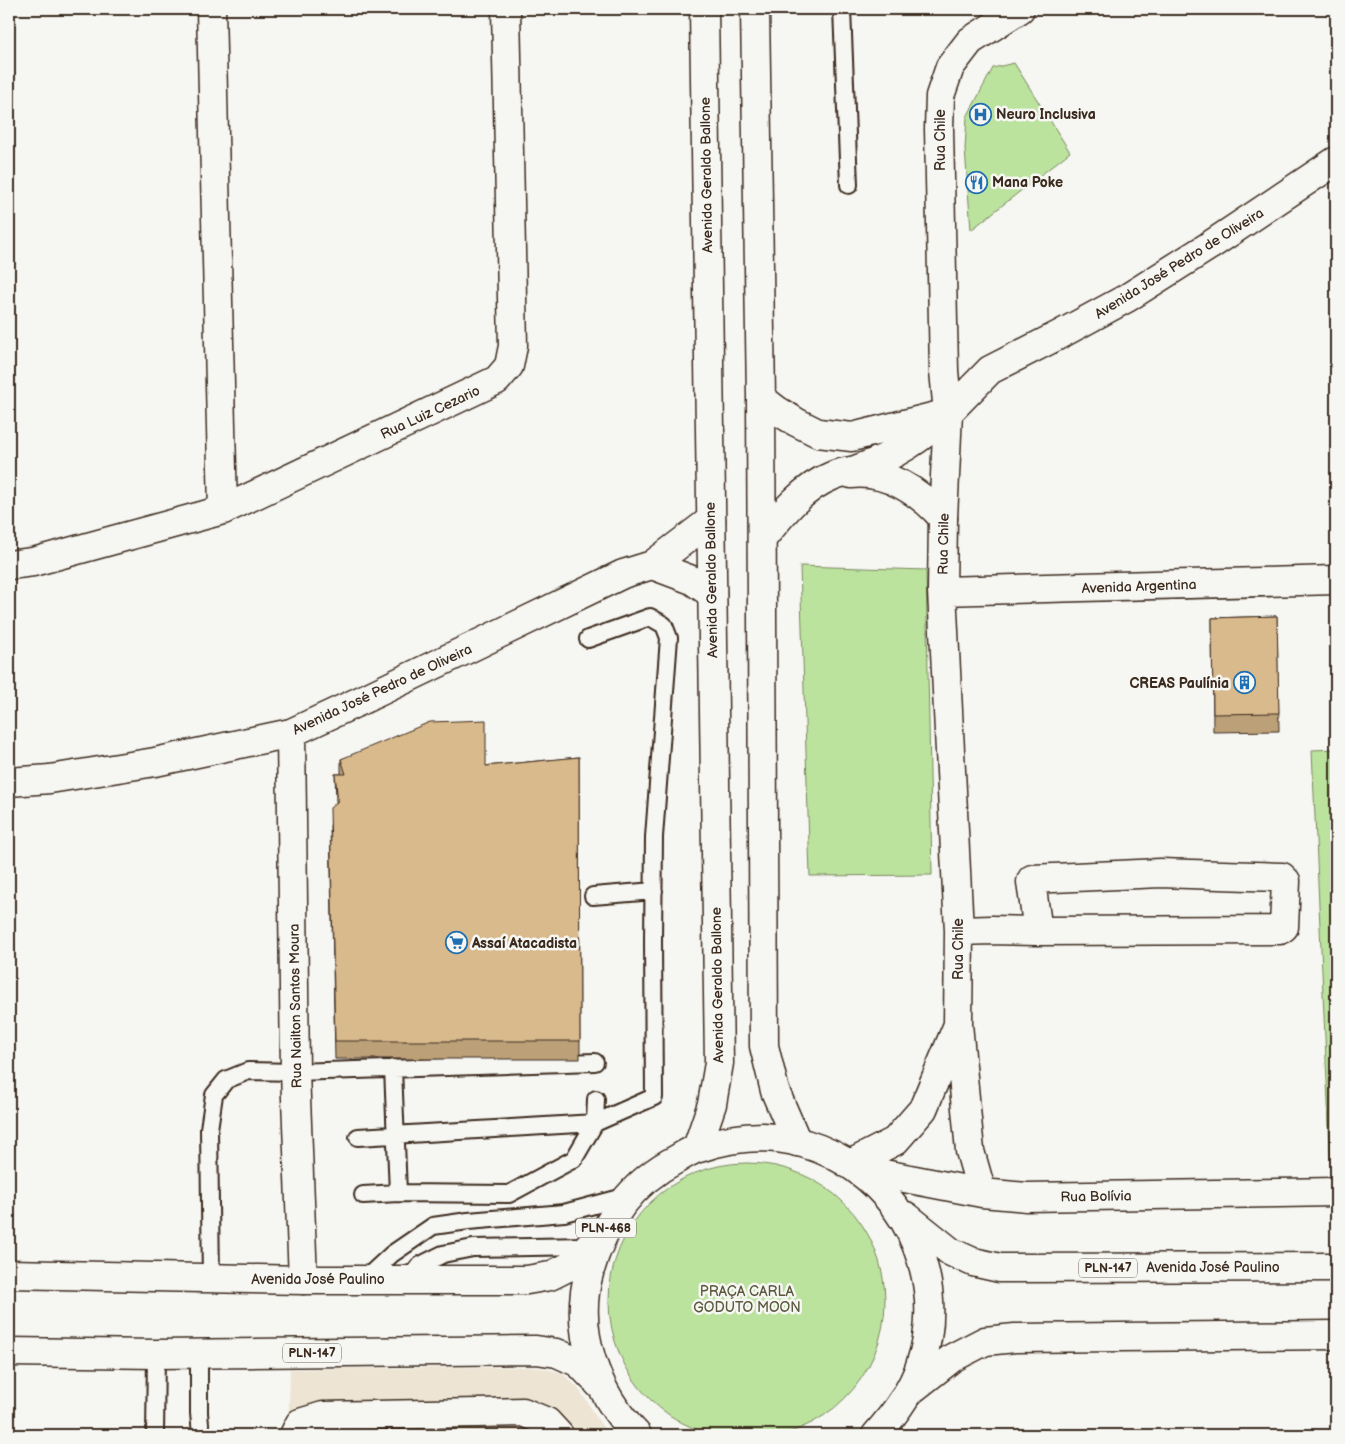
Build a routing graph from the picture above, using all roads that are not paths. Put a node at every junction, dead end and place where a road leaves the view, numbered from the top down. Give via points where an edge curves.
1 (211, 9) edge
2 (506, 9) edge
3 (704, 9) edge
4 (755, 9) edge
5 (842, 9) edge
6 (1020, 9) edge
7 (1336, 161) edge
8 (848, 185) dead end
9 (762, 398) junction
10 (948, 413) junction
11 (832, 476) junction
12 (223, 510) junction
13 (943, 518) junction
14 (711, 520) junction
15 (762, 539) junction
16 (9, 565) edge
17 (652, 565) junction
18 (1336, 580) edge
19 (942, 591) junction
20 (712, 594) junction
21 (588, 640) dead end
22 (291, 733) junction
23 (9, 782) edge
24 (654, 891) junction
25 (592, 896) dead end
26 (959, 931) junction
27 (1038, 931) junction
28 (958, 1024) junction
29 (595, 1062) dead end
30 (393, 1068) junction
31 (295, 1072) junction
32 (596, 1099) dead end
33 (596, 1123) junction
34 (395, 1135) junction
35 (358, 1137) dead end
36 (797, 1142) junction
37 (697, 1148) junction
38 (854, 1167) junction
39 (1336, 1192) edge
40 (398, 1193) junction
41 (982, 1193) junction
42 (363, 1195) dead end
43 (628, 1196) junction
44 (897, 1209) junction
45 (597, 1236) junction
46 (1336, 1267) edge
47 (9, 1274) edge
48 (211, 1278) junction
49 (303, 1280) junction
50 (364, 1280) junction
51 (1336, 1335) edge
52 (9, 1352) edge
53 (199, 1353) junction
54 (156, 1354) junction
55 (602, 1387) junction
56 (909, 1392) junction
57 (155, 1435) edge
58 (201, 1435) edge
59 (294, 1435) edge
60 (559, 1435) edge
61 (638, 1435) edge
62 (876, 1435) edge

1 - 12 street
2 - 12 street, Rua Luiz Cezario via 513,346 509,366 497,380
3 - 14 street, Avenida Geraldo Ballone
4 - 9 street
5 - 8 lane
6 - 10 street, Rua Chile via 970,41 950,67 940,96 944,371
7 - 10 street, Avenida José Pedro de Oliveira via 1127,298 990,370
9 - 10 street via 784,415 818,433 852,437
9 - 15 street
10 - 11 street, Avenida José Pedro de Oliveira via 919,439 899,451
10 - 13 street, Rua Chile
11 - 13 street via 865,472 882,476 912,491
11 - 15 street via 799,496
12 - 16 street, Rua Luiz Cezario via 33,562
13 - 19 street, Rua Chile
14 - 17 street, Avenida José Pedro de Oliveira
14 - 20 street, Avenida Geraldo Ballone
15 - 36 street via 764,1046 775,1091
17 - 20 street via 692,580
17 - 22 street, Avenida José Pedro de Oliveira via 623,574
18 - 19 street, Avenida Argentina
19 - 26 street, Rua Chile
20 - 37 street, Avenida Geraldo Ballone via 719,1063 712,1104
21 - 24 lane via 650,617 664,625 669,638 654,837
22 - 23 street, Avenida José Pedro de Oliveira via 155,762
22 - 31 street, Rua Nailton Santos Moura
24 - 25 lane
24 - 33 lane via 654,1097
26 - 27 street
26 - 28 street, Rua Chile
27 - 27 street via 1280,930 1284,927 1286,881 1282,877 1160,873 1032,879
28 - 38 street, Rua Chile via 924,1109 895,1141
28 - 41 street, Rua Chile via 970,1151
29 - 30 lane
30 - 31 lane
30 - 34 lane
31 - 48 lane via 248,1072 226,1080 214,1095 209,1129
31 - 49 street, Rua Nailton Santos Moura
32 - 33 lane
33 - 34 lane
33 - 40 lane via 574,1159 509,1194
34 - 35 lane
34 - 40 lane
36 - 37 street, PLN-468 via 764,1137 730,1140
36 - 38 street, PLN-468 via 824,1151
37 - 43 street, PLN-468 via 659,1168
38 - 41 street, Rua Bolívia
38 - 44 street, PLN-468
39 - 41 street, Rua Bolívia via 1027,1197
40 - 42 lane
43 - 45 street, PLN-468
43 - 50 lane via 564,1213 433,1226 392,1254
44 - 46 street, Avenida José Paulino / PLN-147 via 951,1252 973,1262 1000,1268
44 - 56 street, PLN-468 via 912,1233 921,1258 929,1312 927,1340
45 - 50 street, Avenida José Paulino via 570,1266 550,1276 527,1280
45 - 55 street, PLN-468 via 585,1306 586,1334
47 - 48 street, Avenida José Paulino
48 - 49 street, Avenida José Paulino
49 - 50 street, Avenida José Paulino
51 - 56 street via 985,1341 952,1358
52 - 54 street, PLN-147
53 - 54 street, PLN-147
53 - 55 street, PLN-147 via 536,1350 556,1353 579,1364
53 - 58 lane
54 - 57 lane
55 - 61 street, PLN-468 via 613,1407
56 - 62 street, PLN-468
59 - 60 street via 300,1423 323,1416 523,1412 547,1422

